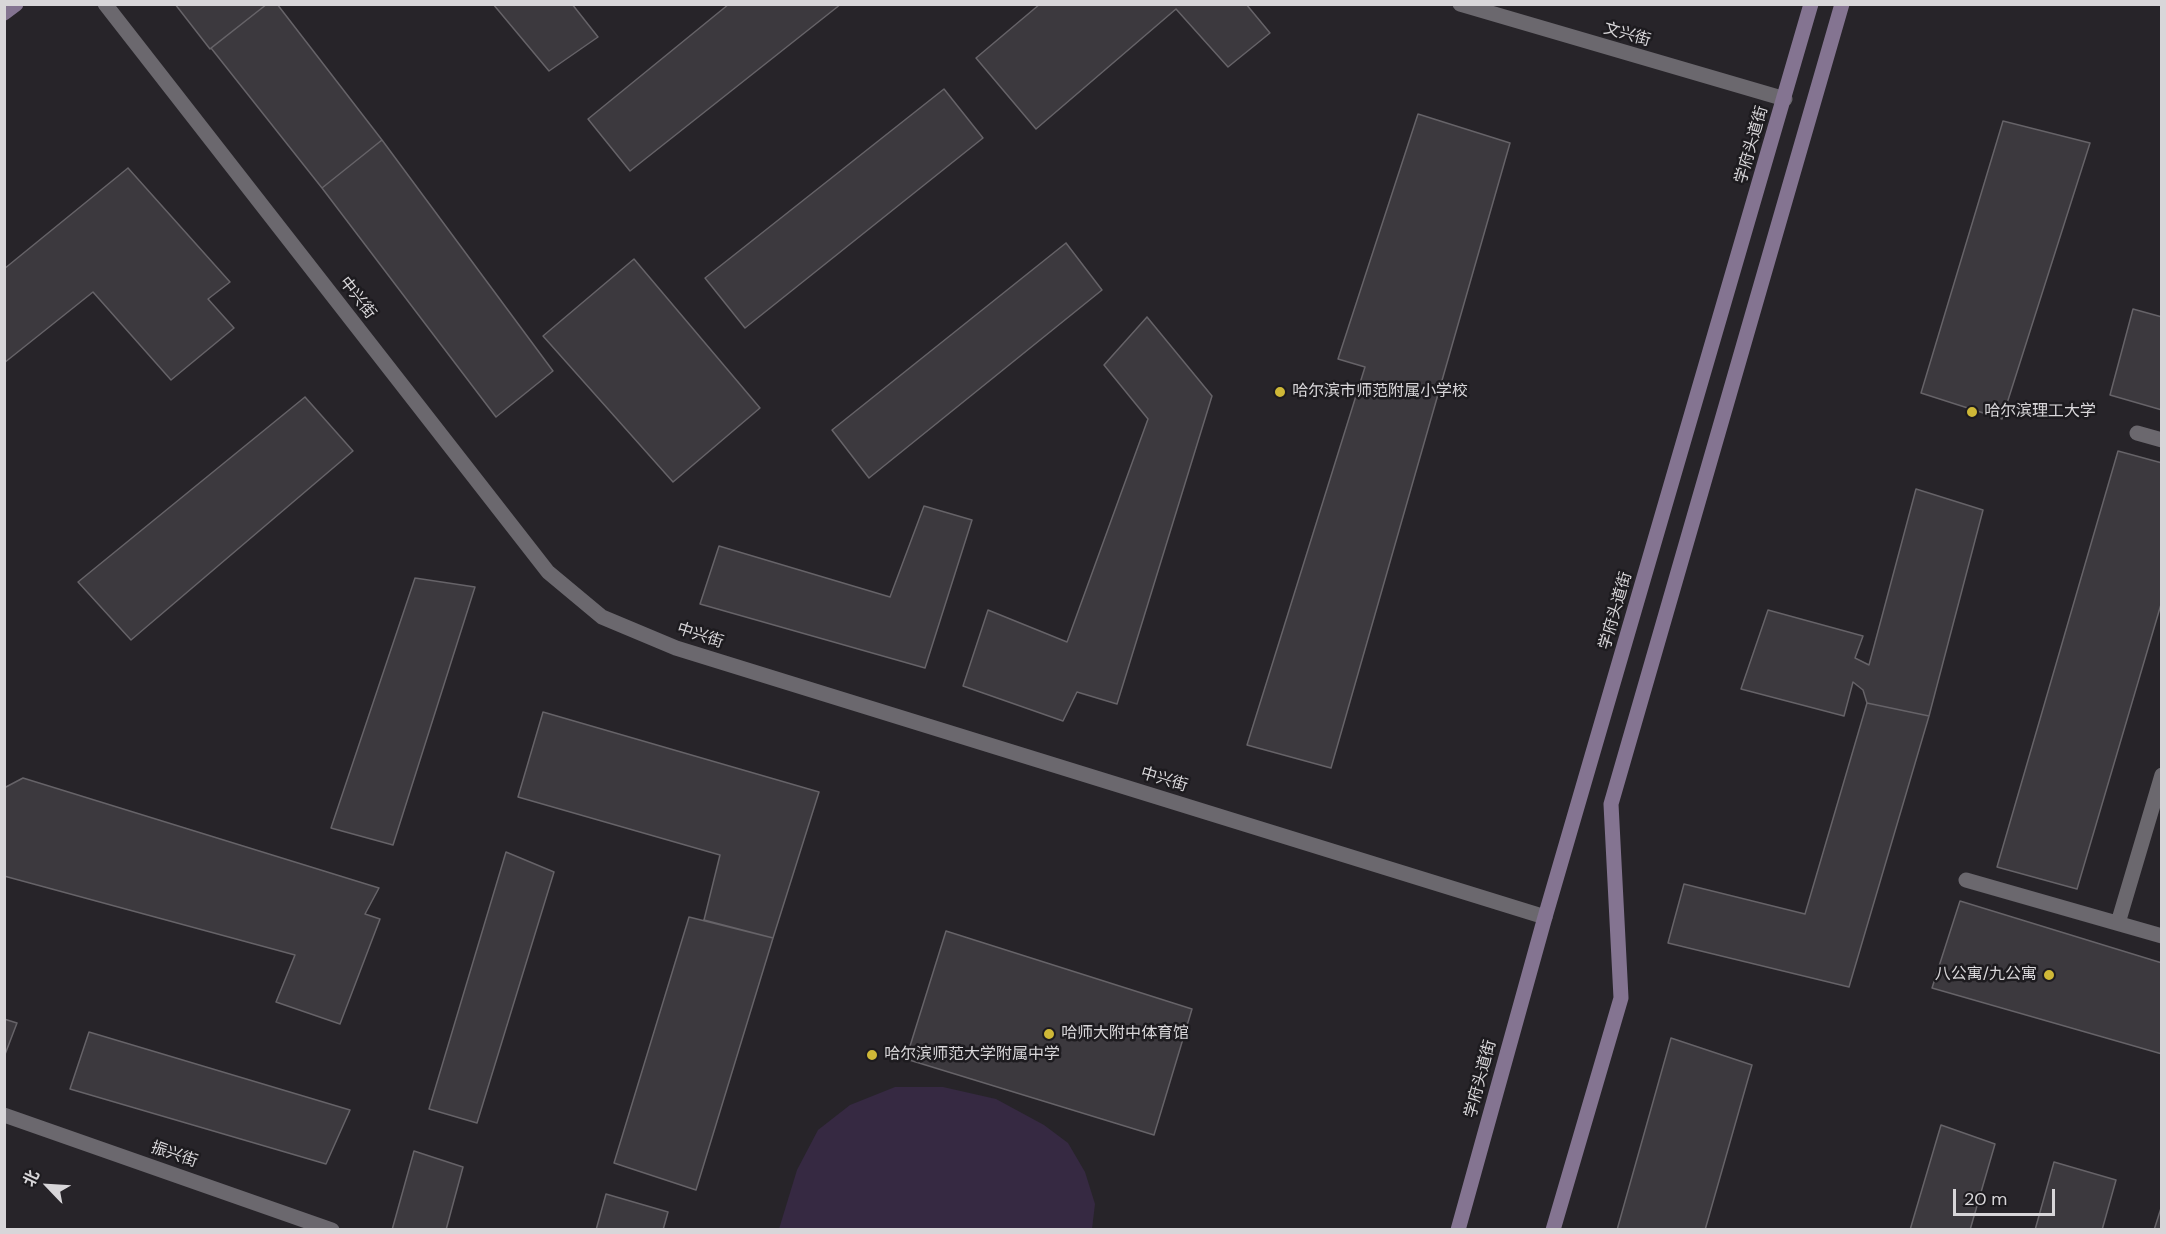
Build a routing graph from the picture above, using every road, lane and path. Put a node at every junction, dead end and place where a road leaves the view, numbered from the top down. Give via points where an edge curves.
1 (16, 4) edge
2 (105, 4) edge
3 (1460, 4) edge
4 (1811, 4) edge
5 (1842, 4) edge
6 (4, 14) edge
7 (1785, 99) junction
8 (2137, 433) dead end
9 (2162, 440) edge
10 (2162, 775) edge
11 (1966, 880) dead end
12 (1545, 917) junction
13 (2118, 923) junction
14 (2162, 936) edge
15 (4, 1115) edge
16 (332, 1230) edge
17 (1458, 1230) edge
18 (1553, 1230) edge

1 - 6 main road
2 - 12 street, 中兴街 via 548,572 602,617 676,648
3 - 7 street, 文兴街
4 - 7 main road, 学府头道街
5 - 18 main road via 1611,804 1621,998
7 - 12 main road, 学府头道街
8 - 9 street
10 - 13 street
11 - 13 street
12 - 17 main road, 学府头道街
13 - 14 street
15 - 16 street, 振兴街

